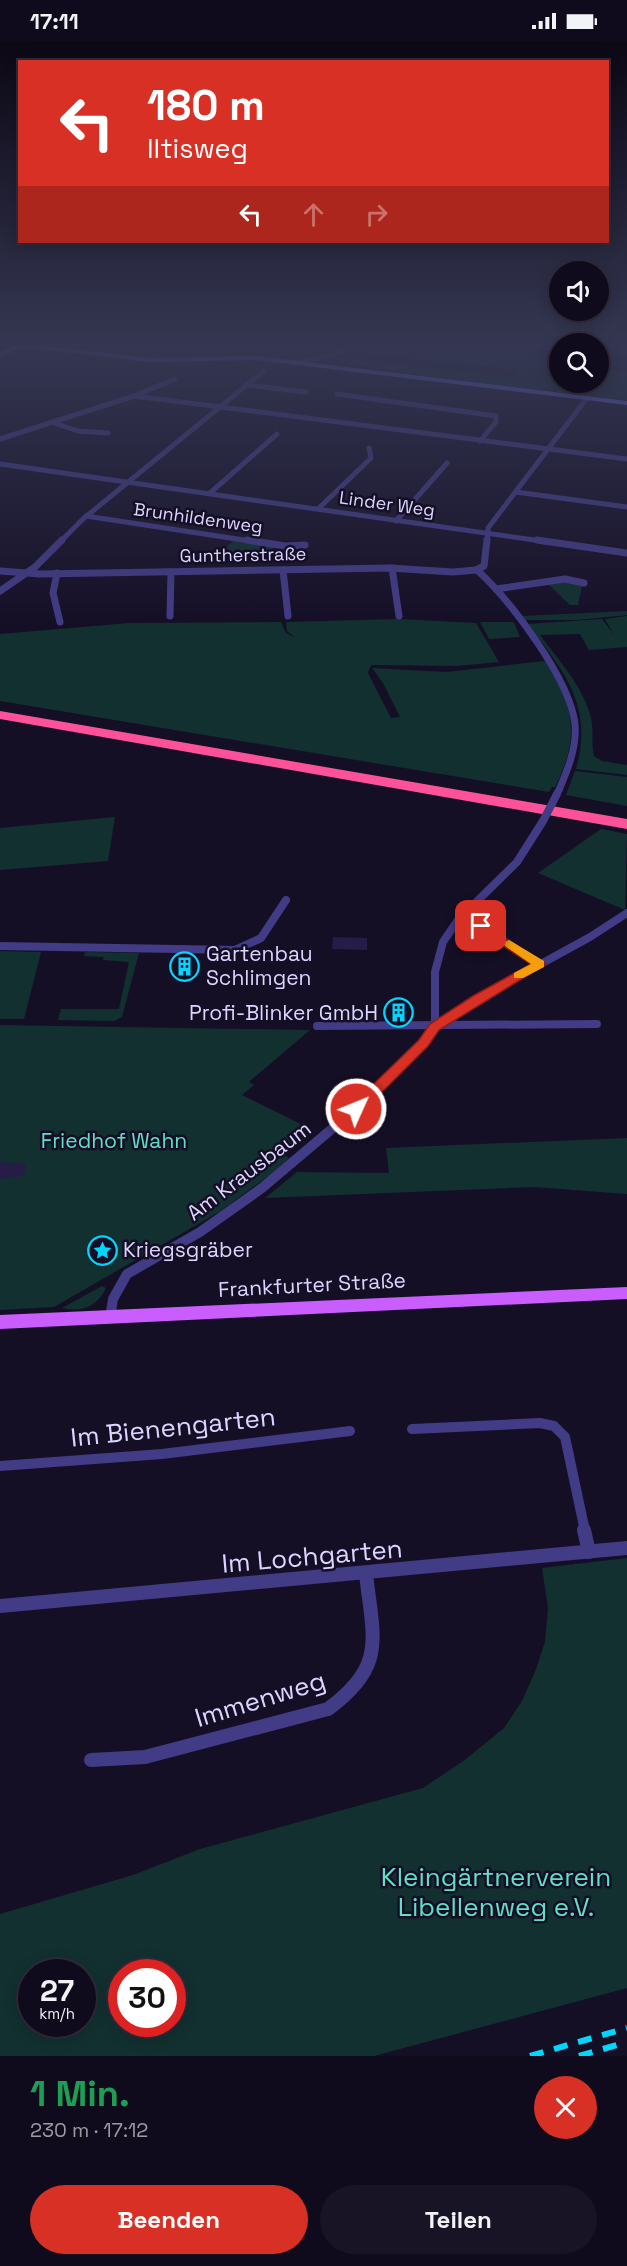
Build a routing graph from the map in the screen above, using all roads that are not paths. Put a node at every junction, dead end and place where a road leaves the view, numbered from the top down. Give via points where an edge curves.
1 (184, 436) edge
2 (275, 436) edge
3 (442, 436) edge
4 (484, 436) edge
5 (558, 436) edge
6 (480, 441) junction
7 (369, 448) dead end
8 (548, 449) junction
9 (627, 459) edge
10 (447, 463) dead end
11 (0, 464) edge
12 (128, 482) junction
13 (516, 492) junction
14 (210, 493) junction
15 (627, 507) edge
16 (318, 509) junction
17 (87, 516) junction
18 (396, 521) junction
19 (487, 534) junction
20 (305, 545) dead end
21 (627, 553) edge
22 (392, 568) junction
23 (283, 570) junction
24 (477, 570) junction
25 (0, 571) edge
26 (171, 572) junction
27 (24, 573) junction
28 (57, 573) junction
29 (584, 583) dead end
30 (496, 589) junction
31 (0, 591) edge
32 (170, 615) dead end
33 (288, 616) dead end
34 (399, 616) dead end
35 (60, 622) dead end
36 (0, 707) edge
37 (0, 716) edge
38 (627, 815) edge
39 (627, 824) edge
40 (286, 900) dead end
41 (627, 913) edge
42 (481, 926) dead end
43 (0, 946) edge
44 (540, 964) junction
45 (597, 1024) dead end
46 (317, 1026) dead end
47 (435, 1027) junction
48 (627, 1293) edge
49 (110, 1318) junction
50 (0, 1322) edge
51 (412, 1429) dead end
52 (350, 1431) dead end
53 (0, 1466) edge
54 (627, 1548) edge
55 (589, 1552) junction
56 (366, 1574) junction
57 (0, 1606) edge
58 (91, 1760) dead end

1 - 12 street
2 - 14 street
3 - 6 street
4 - 6 street
5 - 8 street
6 - 8 street
7 - 16 street via 371,458
8 - 9 street
8 - 13 street
10 - 18 street
11 - 12 street, Linder Weg
12 - 14 street, Linder Weg
12 - 17 street
13 - 15 street
13 - 19 street
14 - 16 street, Linder Weg
16 - 18 street, Linder Weg
17 - 20 street, Brunhildenweg via 285,546
17 - 27 street
18 - 19 street, Linder Weg
19 - 21 street, Linder Weg
19 - 24 street via 484,566
22 - 23 street, Guntherstraße
22 - 24 street, Guntherstraße
22 - 34 street
23 - 26 street, Guntherstraße
23 - 33 street
24 - 30 street
25 - 27 street, Guntherstraße
26 - 28 street, Guntherstraße
26 - 32 street
27 - 28 street, Guntherstraße
27 - 31 street
28 - 35 street via 53,593
29 - 30 street via 565,579
30 - 47 street, bridge via 558,674 571,700 577,734 569,769 519,860 463,915 442,945 435,963
36 - 38 highway
37 - 39 highway
40 - 43 street via 264,935 249,948
41 - 44 street, Am Krausbaum
42 - 44 street
44 - 47 street, Am Krausbaum
45 - 47 street
46 - 47 street
47 - 49 street, Am Krausbaum via 356,1109 262,1188 200,1232 127,1274 113,1299
48 - 49 main road, Frankfurter Straße
49 - 50 main road, Frankfurter Straße
51 - 55 street via 540,1423 554,1426 565,1437
52 - 53 street, Im Bienengarten via 162,1454
54 - 55 street, Im Lochgarten
55 - 56 street, Im Lochgarten
56 - 57 street, Im Lochgarten
56 - 58 street, Immenweg via 375,1652 364,1679 344,1699 328,1709 145,1757

